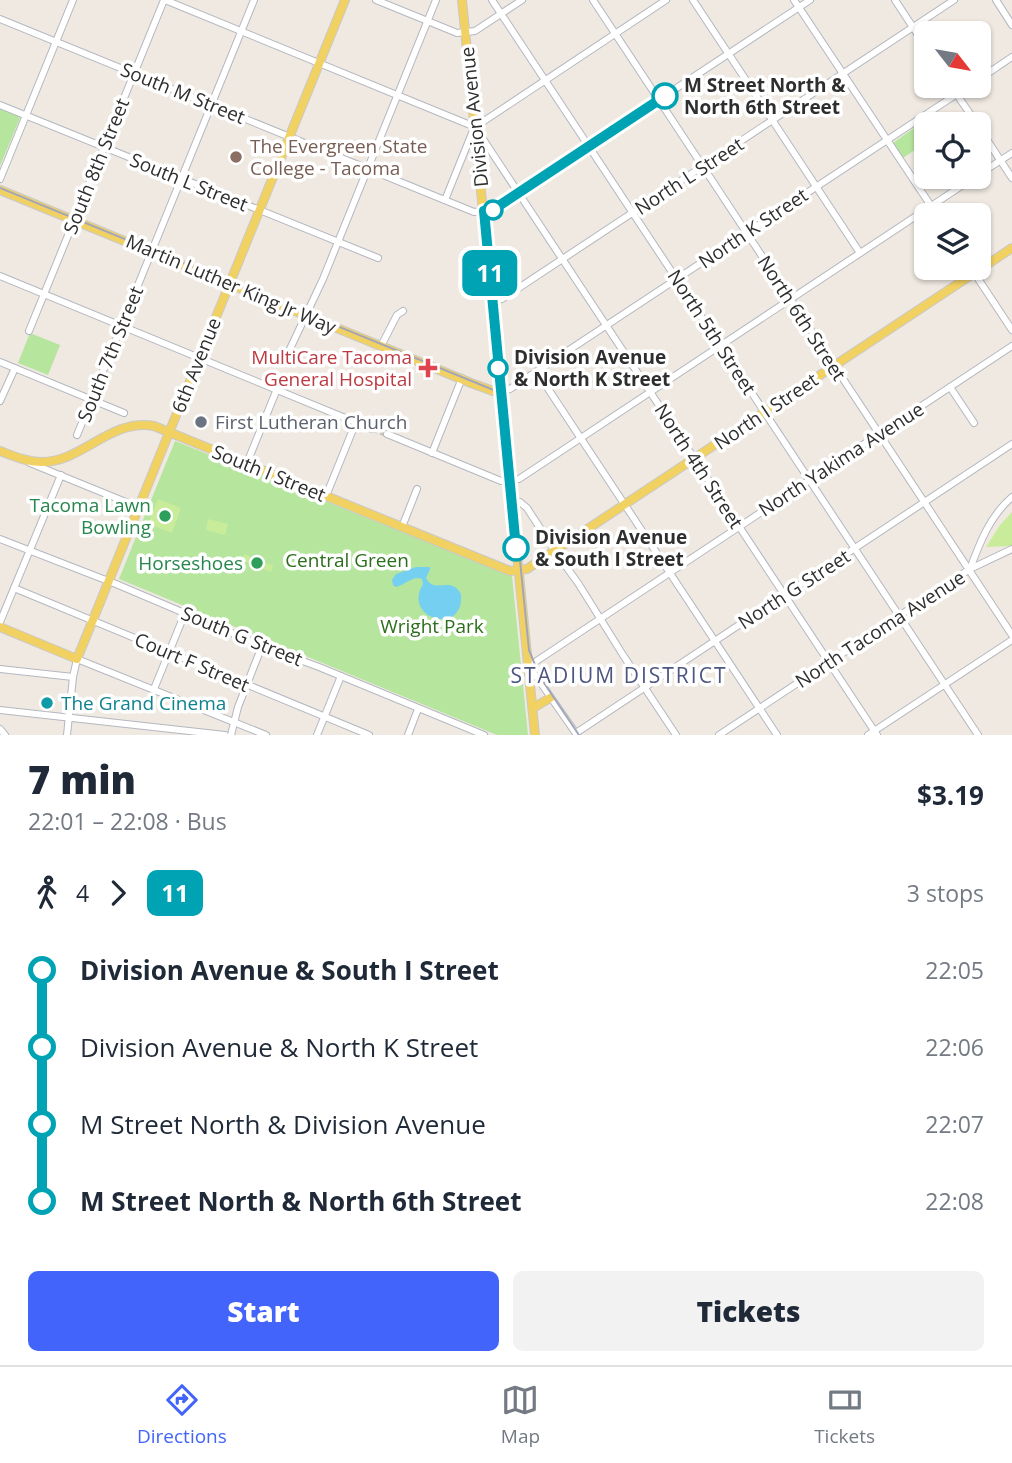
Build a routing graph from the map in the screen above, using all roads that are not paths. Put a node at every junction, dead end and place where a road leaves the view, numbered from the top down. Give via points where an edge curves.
1 (73, 0) edge
2 (164, 0) edge
3 (254, 0) edge
4 (345, 0) edge
5 (376, 0) edge
6 (436, 0) edge
7 (463, 0) edge
8 (492, 0) edge
9 (522, 0) edge
10 (593, 0) edge
11 (666, 0) edge
12 (693, 0) edge
13 (794, 0) edge
14 (810, 0) edge
15 (895, 0) edge
16 (954, 0) edge
17 (996, 0) edge
18 (799, 8) junction
19 (501, 14) junction
20 (0, 19) edge
21 (427, 21) junction
22 (1012, 25) edge
23 (913, 27) junction
24 (242, 31) junction
25 (466, 33) junction
26 (615, 34) junction
27 (56, 42) junction
28 (729, 54) junction
29 (1012, 57) edge
30 (320, 64) junction
31 (991, 71) edge
32 (134, 73) junction
33 (843, 74) junction
34 (545, 80) junction
35 (397, 95) junction
36 (951, 98) edge
37 (659, 100) junction
38 (0, 105) edge
39 (212, 105) junction
40 (26, 115) junction
41 (773, 120) junction
42 (475, 127) junction
43 (290, 137) junction
44 (887, 140) junction
45 (589, 146) junction
46 (991, 146) edge
47 (104, 147) junction
48 (1012, 153) edge
49 (1000, 160) junction
50 (991, 166) edge
51 (703, 167) junction
52 (367, 168) junction
53 (1012, 178) edge
54 (0, 179) edge
55 (182, 179) junction
56 (817, 187) junction
57 (957, 189) edge
58 (0, 190) edge
59 (519, 193) junction
60 (445, 200) junction
61 (929, 203) edge
62 (936, 203) edge
63 (259, 211) junction
64 (484, 211) junction
65 (633, 213) junction
66 (914, 217) edge
67 (74, 220) junction
68 (747, 233) junction
69 (337, 242) junction
70 (1012, 248) edge
71 (152, 251) junction
72 (860, 253) junction
73 (378, 258) dead end
74 (563, 259) junction
75 (991, 260) edge
76 (0, 276) edge
77 (677, 279) junction
78 (959, 280) edge
79 (980, 280) edge
80 (229, 284) junction
81 (44, 294) junction
82 (791, 300) junction
83 (492, 301) junction
84 (403, 311) dead end
85 (306, 315) junction
86 (607, 325) junction
87 (121, 326) junction
88 (1012, 330) edge
89 (29, 331) dead end
90 (381, 346) junction
91 (720, 346) junction
92 (1012, 346) edge
93 (289, 351) dead end
94 (199, 358) junction
95 (0, 362) edge
96 (834, 366) junction
97 (15, 368) junction
98 (537, 372) junction
99 (462, 378) junction
100 (950, 387) junction
101 (276, 390) junction
102 (501, 391) junction
103 (650, 392) junction
104 (91, 400) junction
105 (0, 401) edge
106 (764, 412) junction
107 (124, 413) dead end
108 (356, 422) junction
109 (974, 423) dead end
110 (372, 429) tunnel mouth
111 (169, 432) junction
112 (387, 434) tunnel mouth
113 (879, 434) junction
114 (77, 435) dead end
115 (580, 438) junction
116 (1012, 444) edge
117 (0, 451) edge
118 (432, 453) junction
119 (18, 458) junction
120 (694, 458) junction
121 (247, 463) junction
122 (61, 475) junction
123 (809, 480) junction
124 (510, 481) junction
125 (418, 489) dead end
126 (327, 496) junction
127 (1012, 497) edge
128 (512, 501) junction
129 (924, 503) junction
130 (624, 505) junction
131 (138, 507) junction
132 (402, 527) junction
133 (739, 527) junction
134 (0, 538) edge
135 (855, 548) junction
136 (1012, 549) edge
137 (30, 550) junction
138 (555, 551) junction
139 (970, 569) junction
140 (519, 570) junction
141 (669, 573) junction
142 (108, 581) junction
143 (14, 588) junction
144 (785, 595) junction
145 (185, 613) junction
146 (899, 615) junction
147 (600, 618) junction
148 (92, 620) junction
149 (0, 622) edge
150 (0, 627) edge
151 (1012, 635) edge
152 (1012, 640) edge
153 (714, 641) junction
154 (262, 646) junction
155 (169, 653) junction
156 (77, 659) junction
157 (830, 662) junction
158 (529, 666) junction
159 (0, 669) edge
160 (341, 676) junction
161 (73, 677) junction
162 (247, 685) junction
163 (945, 685) junction
164 (644, 687) junction
165 (154, 689) junction
166 (550, 698) junction
167 (533, 708) junction
168 (759, 708) junction
169 (418, 709) junction
170 (0, 710) edge
171 (69, 717) junction
172 (325, 717) junction
173 (233, 721) junction
174 (0, 730) edge
175 (575, 734) edge
176 (873, 734) edge
177 (5, 735) edge
178 (67, 735) edge
179 (225, 735) edge
180 (231, 735) edge
181 (266, 735) edge
182 (317, 735) edge
183 (369, 735) edge
184 (408, 735) edge
185 (484, 735) edge
186 (535, 735) edge
187 (676, 735) edge
188 (719, 735) edge
189 (776, 735) edge
190 (978, 735) edge

1 - 27 street
2 - 24 street
2 - 32 street, South 8th Street
3 - 24 street, South 7th Street
4 - 30 main road, 6th Avenue
5 - 21 street
6 - 21 street
7 - 25 main road, Division Avenue
8 - 19 street, North 5th Street
9 - 19 street
10 - 26 street, North 6th Street
11 - 26 street
12 - 28 street
13 - 18 street
14 - 18 street
15 - 23 street
16 - 23 street, North L Street
17 - 22 street
18 - 28 street
18 - 33 street
19 - 25 street
19 - 34 street, North 5th Street
20 - 27 street, South M Street
21 - 25 street
21 - 35 street
23 - 33 street, North L Street
24 - 30 street
24 - 39 street, South 7th Street
25 - 42 main road, Division Avenue
26 - 34 street
26 - 37 street, North 6th Street
27 - 32 street, South M Street
27 - 40 street
28 - 37 street
28 - 41 street
29 - 31 street
30 - 35 street
30 - 43 main road, 6th Avenue
32 - 39 street, South M Street
32 - 47 street, South 8th Street
33 - 41 street, North L Street
33 - 44 street
34 - 42 street
34 - 45 street, North 5th Street
35 - 42 street
35 - 52 street
36 - 44 street, North K Street
37 - 45 street
37 - 51 street, North 6th Street
38 - 40 street, South L Street
39 - 43 street, South M Street
39 - 55 street, South 7th Street
40 - 47 street, South L Street
40 - 54 street
41 - 51 street, North L Street
41 - 56 street
42 - 59 street, North 4th Street
42 - 60 street
42 - 64 main road, Division Avenue
43 - 52 street, South M Street
43 - 63 main road, 6th Avenue
44 - 56 street, North K Street
44 - 61 street
45 - 59 street
45 - 65 street, North 5th Street
46 - 49 street
47 - 55 street, South L Street
47 - 67 street, South 8th Street
48 - 49 street
49 - 50 street
49 - 53 street
51 - 65 street, North L Street
51 - 68 street, North 6th Street
52 - 60 street, South M Street
52 - 69 street
55 - 63 street, South L Street
55 - 71 street, South 7th Street
56 - 68 street, North K Street
56 - 72 street
57 - 62 street
58 - 67 main road, Martin Luther King Jr Way
59 - 64 street
59 - 74 street, North 4th Street
60 - 64 street, South M Street via 474,212
63 - 69 street, South L Street
63 - 80 main road, 6th Avenue
64 - 83 main road, Division Avenue
65 - 74 street, North L Street
65 - 77 street, North 5th Street
66 - 72 street
67 - 71 main road, Martin Luther King Jr Way
67 - 81 street, South 8th Street
68 - 77 street, North K Street
68 - 82 street, North 6th Street
69 - 73 street, South L Street
69 - 85 street
70 - 75 main road, North I Street
71 - 80 main road, Martin Luther King Jr Way
71 - 87 street, South 7th Street
72 - 82 street
74 - 83 street, North L Street via 501,300
74 - 86 street, North 4th Street
76 - 81 street
77 - 86 street, North K Street
77 - 91 street, North 5th Street
78 - 96 main road, North I Street
79 - 88 street
80 - 85 main road, Martin Luther King Jr Way
80 - 94 main road, 6th Avenue
81 - 87 street
81 - 89 street, South 8th Street
82 - 91 street
82 - 96 street, North 6th Street
83 - 102 main road, Division Avenue
84 - 90 street
85 - 90 main road, Martin Luther King Jr Way
85 - 93 street
86 - 98 street, North K Street
86 - 103 street, North 4th Street
87 - 94 street
87 - 104 street, South 7th Street
90 - 99 main road, Martin Luther King Jr Way
91 - 103 street
91 - 106 street, North 5th Street
92 - 100 street, North Yakima Avenue
94 - 101 street
94 - 111 main road, 6th Avenue
95 - 97 street
96 - 106 main road, North I Street
96 - 113 street, North 6th Street
97 - 104 street
97 - 105 street
98 - 102 street, North K Street
98 - 115 street
99 - 102 main road, Martin Luther King Jr Way
99 - 118 street
100 - 109 street
100 - 113 street, North Yakima Avenue
101 - 108 street
101 - 121 street
102 - 124 main road, Division Avenue
103 - 115 street
103 - 120 street, North 4th Street
104 - 107 street
104 - 114 street, South 7th Street
106 - 120 main road, North I Street
106 - 123 street, North 5th Street
108 - 110 street
108 - 126 street
111 - 119 main road, South I Street via 134,426 54,461
111 - 121 main road, South I Street
111 - 131 main road, 6th Avenue
112 - 118 street
113 - 123 street, North Yakima Avenue
113 - 129 street, North 6th Street
115 - 124 street
115 - 130 street
116 - 129 street, North G Street
117 - 119 main road, South I Street
118 - 124 street
119 - 122 street
120 - 130 main road, North I Street
120 - 133 street, North 4th Street
121 - 126 main road, South I Street
122 - 131 street
122 - 137 street
123 - 133 street, North Yakima Avenue
123 - 135 street, North 5th Street
124 - 128 main road, Division Avenue
125 - 132 street
126 - 132 main road, South I Street
127 - 139 street, North Tacoma Avenue via 990,523
128 - 138 street via 524,504
128 - 140 main road, Division Avenue
129 - 135 street, North G Street
129 - 139 street, North 6th Street
130 - 138 main road, North I Street
130 - 141 street
131 - 142 main road, 6th Avenue
132 - 140 main road, South I Street via 510,571
133 - 141 street, North Yakima Avenue
133 - 144 street, North 4th Street
134 - 137 street, South G Street
135 - 144 street, North G Street
135 - 146 street, North 5th Street
136 - 139 street
137 - 142 street, South G Street
137 - 143 street
138 - 140 main road, North I Street
138 - 147 street
139 - 146 street, North Tacoma Avenue
139 - 151 street, North 6th Street
140 - 158 main road, Division Avenue
141 - 147 street, North Yakima Avenue
141 - 153 street
142 - 145 street, South G Street
142 - 148 main road, 6th Avenue
143 - 148 street, Court F Street
143 - 149 street
144 - 153 street, North G Street
144 - 157 street, North 4th Street
145 - 154 street, South G Street
145 - 155 street
146 - 157 street, North Tacoma Avenue
146 - 163 street, North 5th Street
147 - 158 street, North Yakima Avenue
147 - 164 street
148 - 155 street, Court F Street
148 - 156 main road, 6th Avenue
150 - 156 main road
152 - 163 street
153 - 164 street, North G Street
153 - 168 street
154 - 160 street, South G Street
154 - 162 street
155 - 162 street, Court F Street
155 - 165 street
156 - 161 street, 6th Avenue
156 - 165 street
157 - 168 street, North Tacoma Avenue
157 - 176 street, North 4th Street
158 - 166 street
158 - 167 main road, Division Avenue
159 - 161 street
160 - 169 street, South G Street
160 - 172 street
161 - 171 street, 6th Avenue
162 - 172 street, Court F Street
162 - 173 street
163 - 176 street
163 - 190 street, North 5th Street
164 - 175 street, North G Street
164 - 187 street
165 - 173 street
166 - 167 main road
166 - 175 street
167 - 186 main road, Division Avenue
168 - 188 street, North Tacoma Avenue
168 - 189 street
169 - 184 street
169 - 185 street, South G Street
170 - 171 street
171 - 178 street, 6th Avenue
171 - 179 street
172 - 182 street
172 - 183 street, Court F Street
173 - 180 street
173 - 181 street
174 - 177 street

